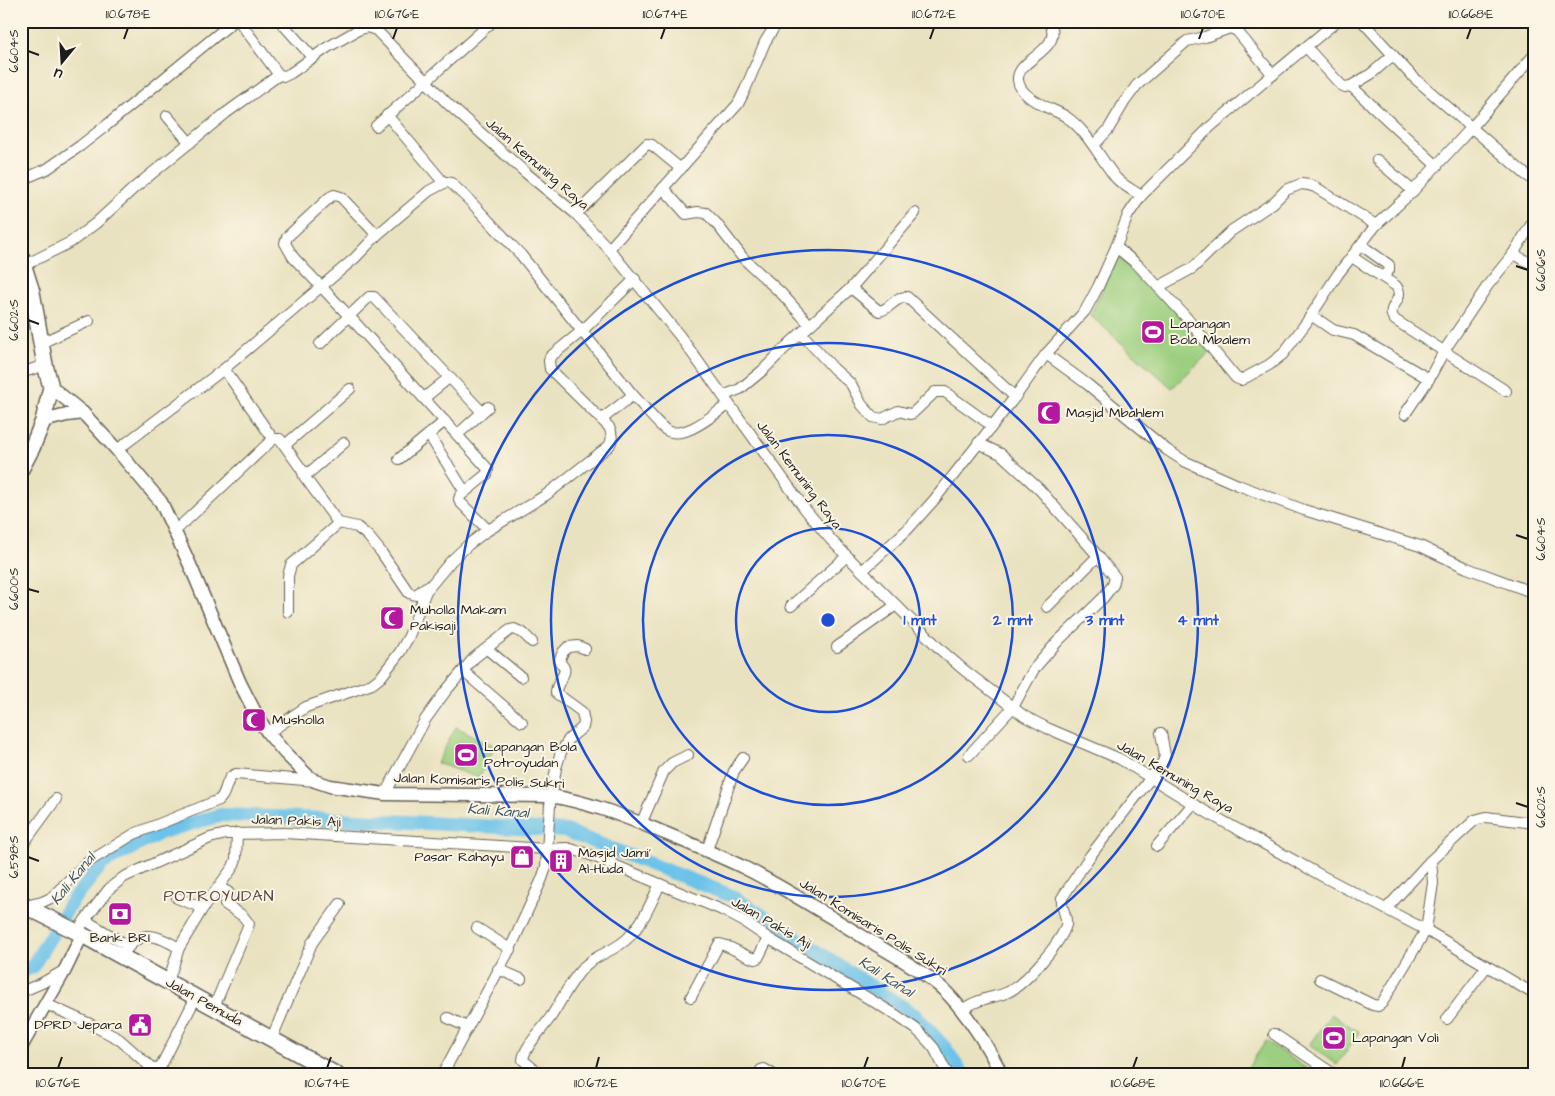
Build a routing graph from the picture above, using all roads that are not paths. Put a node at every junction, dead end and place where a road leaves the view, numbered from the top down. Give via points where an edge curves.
1 (234, 21) edge
2 (239, 21) edge
3 (280, 21) edge
4 (493, 21) edge
5 (778, 21) edge
6 (1049, 21) edge
7 (1337, 21) edge
8 (1362, 21) edge
9 (1306, 48) junction
10 (1393, 55) junction
11 (1534, 55) edge
12 (312, 58) junction
13 (279, 76) junction
14 (1273, 76) junction
15 (425, 81) junction
16 (1351, 86) junction
17 (167, 116) dead end
18 (387, 116) junction
19 (376, 126) dead end
20 (1472, 127) junction
21 (190, 143) junction
22 (1094, 145) junction
23 (1377, 160) dead end
24 (1437, 166) junction
25 (681, 169) junction
26 (21, 180) edge
27 (1534, 180) edge
28 (443, 182) junction
29 (663, 188) junction
30 (1413, 191) junction
31 (1140, 196) junction
32 (915, 213) dead end
33 (576, 214) junction
34 (1534, 220) edge
35 (1376, 224) junction
36 (377, 235) junction
37 (1361, 245) junction
38 (1116, 247) junction
39 (609, 249) junction
40 (1513, 254) junction
41 (1352, 257) junction
42 (22, 261) edge
43 (1534, 265) edge
44 (1383, 277) junction
45 (635, 279) junction
46 (322, 287) junction
47 (850, 288) junction
48 (1158, 288) junction
49 (1311, 315) junction
50 (350, 316) junction
51 (89, 321) dead end
52 (810, 325) junction
53 (582, 331) junction
54 (801, 333) junction
55 (41, 343) junction
56 (320, 344) dead end
57 (1444, 351) junction
58 (1046, 354) junction
59 (45, 366) junction
60 (224, 369) junction
61 (21, 373) edge
62 (450, 377) junction
63 (1429, 379) junction
64 (51, 387) junction
65 (350, 390) dead end
66 (1506, 391) dead end
67 (633, 395) junction
68 (1015, 397) junction
69 (424, 398) junction
70 (726, 400) junction
71 (83, 413) junction
72 (1405, 414) dead end
73 (602, 419) junction
74 (43, 421) junction
75 (445, 421) junction
76 (992, 426) junction
77 (457, 434) junction
78 (429, 435) junction
79 (273, 439) junction
80 (344, 443) dead end
81 (978, 443) junction
82 (285, 445) junction
83 (117, 450) junction
84 (400, 459) dead end
85 (21, 469) edge
86 (302, 470) junction
87 (465, 492) junction
88 (339, 522) junction
89 (488, 530) junction
90 (175, 531) junction
91 (847, 556) junction
92 (1098, 556) junction
93 (862, 571) junction
94 (431, 584) junction
95 (1534, 593) edge
96 (896, 605) junction
97 (791, 606) dead end
98 (1047, 607) dead end
99 (288, 612) dead end
100 (532, 642) dead end
101 (837, 647) dead end
102 (487, 649) junction
103 (585, 649) dead end
104 (463, 671) junction
105 (521, 676) dead end
106 (1013, 707) junction
107 (522, 722) dead end
108 (268, 733) junction
109 (1161, 733) dead end
110 (688, 755) dead end
111 (969, 755) dead end
112 (743, 758) dead end
113 (1150, 778) junction
114 (315, 781) junction
115 (385, 794) junction
116 (56, 799) dead end
117 (551, 801) junction
118 (1193, 804) junction
119 (1534, 823) edge
120 (641, 824) junction
121 (237, 833) junction
122 (547, 846) junction
123 (1157, 846) dead end
124 (21, 847) edge
125 (707, 850) junction
126 (1431, 861) junction
127 (660, 884) junction
128 (219, 887) junction
129 (177, 898) dead end
130 (340, 904) dead end
131 (27, 906) edge
132 (203, 908) junction
133 (1387, 908) junction
134 (477, 928) dead end
135 (79, 929) junction
136 (1426, 930) junction
137 (768, 938) junction
138 (179, 948) junction
139 (510, 948) junction
140 (125, 952) junction
141 (1487, 966) junction
142 (498, 969) junction
143 (65, 970) junction
144 (520, 979) dead end
145 (1320, 979) dead end
146 (168, 982) junction
147 (21, 992) edge
148 (1534, 994) edge
149 (196, 997) junction
150 (691, 997) dead end
151 (46, 1004) junction
152 (214, 1007) junction
153 (961, 1010) junction
154 (448, 1018) dead end
155 (1447, 1019) dead end
156 (467, 1027) junction
157 (1274, 1034) dead end
158 (271, 1040) junction
159 (21, 1047) edge
160 (158, 1071) edge
161 (329, 1073) edge
162 (442, 1075) edge
163 (536, 1075) edge
164 (759, 1075) edge
165 (774, 1075) edge
166 (948, 1075) edge
167 (1002, 1075) edge
168 (1334, 1075) edge

1 - 26 street via 80,146 47,169
2 - 13 street
3 - 12 street
4 - 15 street
5 - 25 street via 765,42 738,104
6 - 22 street via 1052,34 1049,42 1021,70 1018,81 1023,92 1066,117
7 - 9 street
8 - 10 street
9 - 14 street
9 - 16 street via 1341,84
10 - 16 street
10 - 20 street via 1411,75
11 - 20 street
12 - 13 street, Jalan Kemuning Raya via 291,74
12 - 15 street, Jalan Kemuning Raya via 358,30 372,27
13 - 21 street, Jalan Kemuning Raya
14 - 22 street via 1237,32 1230,28 1187,41 1138,85
14 - 31 street via 1210,127
15 - 18 street
15 - 33 street, Jalan Kemuning Raya
16 - 24 street
17 - 21 street
18 - 19 street
18 - 28 street
20 - 24 street
20 - 27 street
21 - 42 street, Jalan Kemuning Raya via 72,242
22 - 31 street via 1118,180
23 - 30 street
24 - 30 street
25 - 29 street
25 - 33 street via 648,144
28 - 36 street
28 - 53 street via 451,183 522,255
29 - 39 street
29 - 52 street via 686,214 706,213 743,258
30 - 35 street
31 - 38 street
32 - 47 street
33 - 39 street, Jalan Kemuning Raya
34 - 40 street
35 - 37 street
35 - 48 street via 1315,187 1294,186 1231,231 1193,268
36 - 46 street
36 - 46 street via 337,195 330,196 285,242 293,257
37 - 41 street
37 - 44 street via 1389,265
38 - 48 street
38 - 58 street via 1092,299
39 - 45 street, Jalan Kemuning Raya
40 - 43 street
40 - 57 street
41 - 44 street
41 - 49 street
42 - 55 highway via 32,292
44 - 57 street via 1400,293 1392,316
45 - 53 street
45 - 70 street, Jalan Kemuning Raya
46 - 50 street
46 - 60 street
47 - 52 street
47 - 68 street via 879,311 907,297
48 - 49 street via 1240,380 1276,360
49 - 63 street via 1333,330 1354,335
50 - 56 street
50 - 62 street via 369,297 374,297
50 - 69 street
51 - 55 street
52 - 54 street
53 - 67 street
53 - 73 street via 550,357 550,368
54 - 70 street
54 - 76 street via 851,384 873,417 882,419 898,411 913,413 935,392 945,392
55 - 59 highway
57 - 63 street
57 - 66 street
58 - 68 street
58 - 95 street via 1184,461 1271,498 1420,546
59 - 61 street
59 - 64 highway
60 - 79 street
60 - 83 street
62 - 69 street
62 - 77 street via 485,409
63 - 72 street
64 - 71 main road, Jalan Komisaris Polis Sukri
64 - 74 highway
65 - 82 street
67 - 70 street via 662,427 676,433 690,430
67 - 73 street
68 - 76 street
69 - 75 street
70 - 91 street, Jalan Kemuning Raya via 805,509
71 - 74 main road
71 - 83 main road, Jalan Komisaris Polis Sukri
73 - 89 street via 612,433 609,446 546,494
74 - 85 highway
75 - 77 street
75 - 78 street
76 - 81 street
77 - 87 street via 488,469 486,475
78 - 84 street
78 - 87 street
79 - 82 street via 278,438
79 - 90 street
80 - 86 street via 310,472
81 - 92 street via 1001,454 1033,483
81 - 93 street via 908,530
82 - 86 street
83 - 90 main road, Jalan Komisaris Polis Sukri via 161,502
86 - 88 street
87 - 89 street via 459,498 460,502
88 - 94 street via 357,527 368,536 409,593 416,595
88 - 99 street via 291,565
89 - 94 street via 456,555
90 - 108 main road, Jalan Komisaris Polis Sukri via 240,683
91 - 93 street, Jalan Kemuning Raya
91 - 97 street
92 - 98 street
92 - 106 street via 1115,576 1113,585 1034,669
93 - 96 street, Jalan Kemuning Raya
94 - 108 street via 409,636 378,680 306,708
96 - 101 street
96 - 106 street, Jalan Kemuning Raya via 950,658
100 - 102 street via 514,629
102 - 104 street
102 - 105 street
103 - 117 street via 568,647 559,658 565,672 556,693 582,712 584,722 562,752
104 - 107 street
104 - 115 street via 425,720
106 - 111 street
106 - 113 street, Jalan Kemuning Raya via 1048,728 1120,759
108 - 114 main road, Jalan Komisaris Polis Sukri
109 - 113 street via 1164,759
110 - 120 street via 664,771
112 - 125 street via 734,771
113 - 118 street, Jalan Kemuning Raya
113 - 153 street via 1062,898 1066,925 1052,950 1015,987
114 - 115 main road, Jalan Komisaris Polis Sukri
114 - 131 street via 232,775 219,800 134,834 85,864 51,898
115 - 117 main road, Jalan Komisaris Polis Sukri
116 - 124 street
117 - 120 main road, Jalan Komisaris Polis Sukri via 574,800
117 - 122 street
118 - 123 street
118 - 133 street, Jalan Kemuning Raya
119 - 126 street via 1486,817 1477,819
120 - 125 main road, Jalan Komisaris Polis Sukri
121 - 122 street, Jalan Pakis Aji
121 - 128 street via 236,859
121 - 135 street, Jalan Pakis Aji via 210,838 124,877 109,889
122 - 127 street, Jalan Pakis Aji via 576,850
122 - 139 street via 546,867 539,887
125 - 153 main road, Jalan Komisaris Polis Sukri via 778,885 900,959 943,989
126 - 133 street
126 - 136 street via 1433,882
127 - 137 street, Jalan Pakis Aji via 722,910
127 - 163 street via 634,931 622,944 585,966 532,1042 523,1060 536,1070
128 - 132 street
128 - 152 street via 228,892 225,904 249,924
129 - 132 street
130 - 158 street via 312,943
131 - 135 highway, Jalan Pemuda
132 - 138 street
133 - 136 street, Jalan Kemuning Raya
134 - 139 street
135 - 140 highway, Jalan Pemuda
135 - 143 main road
136 - 141 street, Jalan Kemuning Raya
136 - 145 street via 1378,1006
137 - 150 street via 756,959 719,944
137 - 166 street, Jalan Pakis Aji via 916,1028 934,1048
138 - 140 street via 166,940 149,936 136,939
138 - 146 street
139 - 142 street
140 - 146 highway, Jalan Pemuda
141 - 148 street, Jalan Kemuning Raya
141 - 155 street
142 - 144 street
142 - 156 street
143 - 147 street
143 - 151 main road
146 - 149 highway, Jalan Pemuda
149 - 152 highway, Jalan Pemuda
149 - 160 street
151 - 159 main road
151 - 160 street via 119,1039
152 - 158 highway, Jalan Pemuda
153 - 167 main road, Jalan Komisaris Polis Sukri
154 - 156 street
156 - 162 street
157 - 168 street
158 - 161 highway, Jalan Pemuda
164 - 165 street via 764,1069

